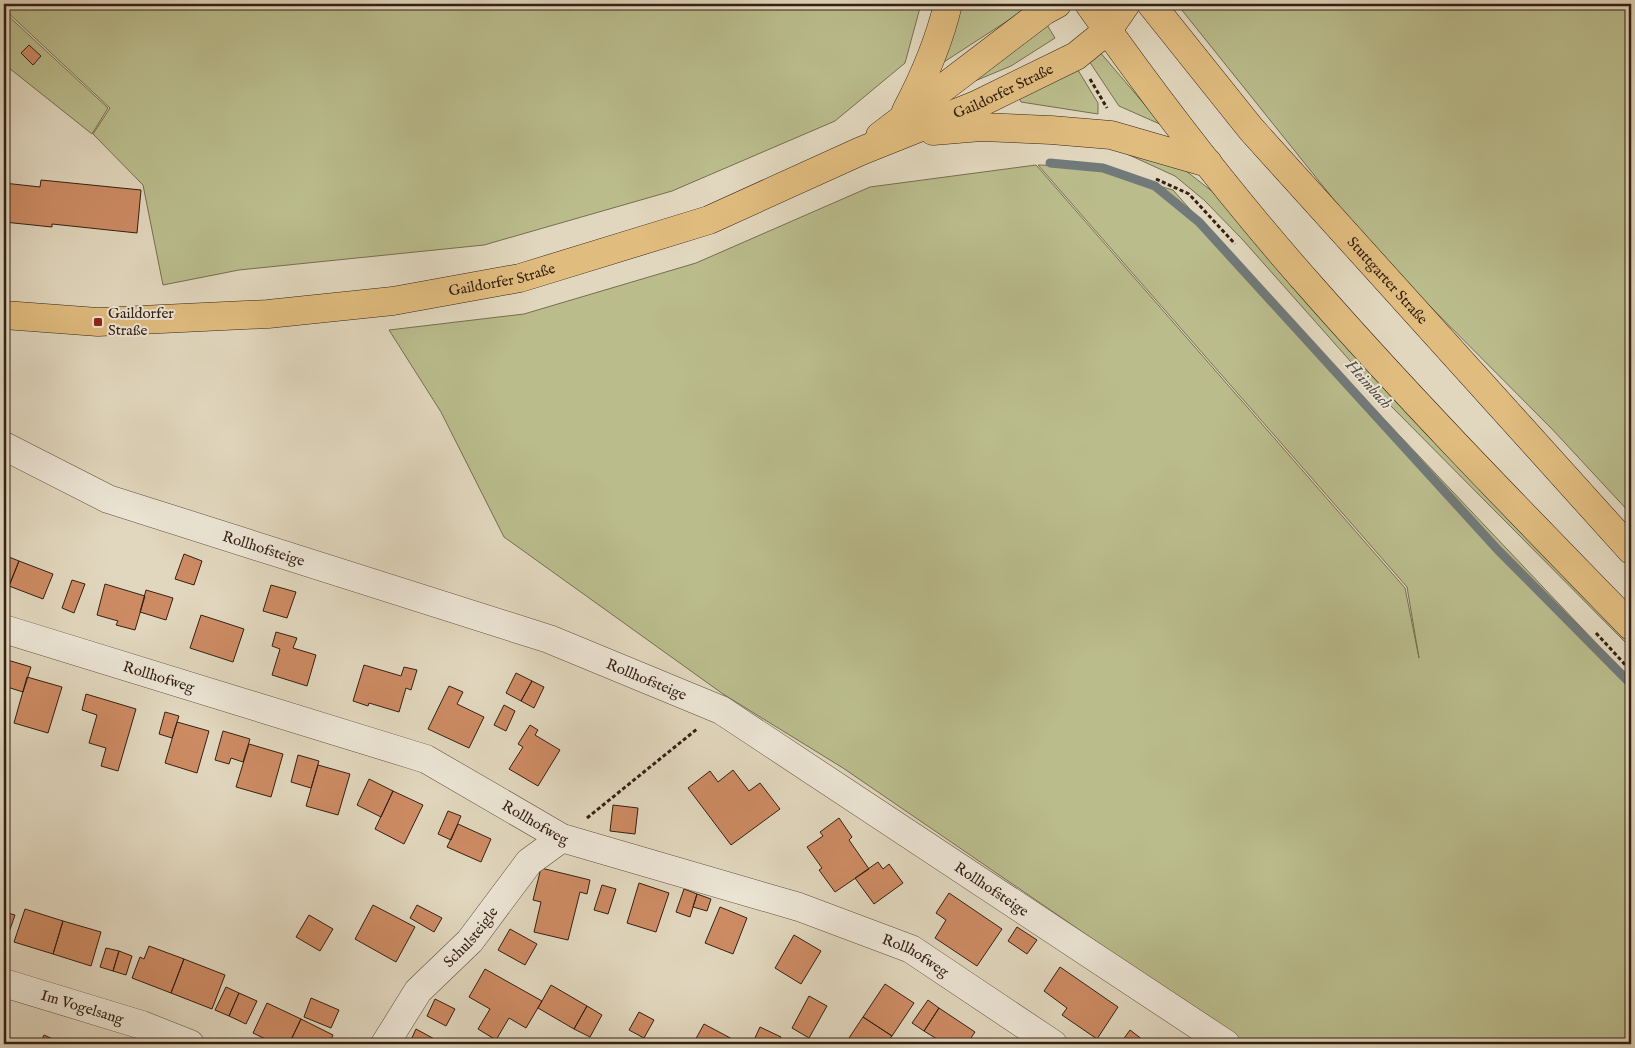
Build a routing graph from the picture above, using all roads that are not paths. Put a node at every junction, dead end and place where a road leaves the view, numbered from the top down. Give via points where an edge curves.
1 (948, 4) edge
2 (1057, 4) edge
3 (1089, 4) edge
4 (1126, 4) edge
5 (1151, 4) edge
6 (1108, 30) junction
7 (908, 124) junction
8 (1208, 163) junction
9 (4, 315) edge
10 (4, 446) edge
11 (1631, 550) edge
12 (1631, 626) edge
13 (4, 629) edge
14 (562, 838) junction
15 (4, 983) edge
16 (137, 1035) edge
17 (190, 1044) edge
18 (385, 1044) edge
19 (1053, 1044) edge
20 (1226, 1044) edge

1 - 7 main road
2 - 7 main road, Gaildorfer Straße
3 - 6 main road
4 - 6 main road, Gaildorfer Straße
5 - 11 main road, Stuttgarter Straße via 1251,128
6 - 7 main road, Gaildorfer Straße via 1076,56 976,105
6 - 8 main road
7 - 8 main road via 1111,136
7 - 9 main road, Gaildorfer Straße via 861,151 709,220 520,278 393,302 268,314 98,322
8 - 12 main road via 1311,287 1442,431
10 - 20 street, Rollhofsteige via 108,499 549,639 721,710
13 - 14 street, Rollhofweg via 426,759
14 - 18 street, Schulsteigle via 530,862 470,942 418,991
14 - 19 street, Rollhofweg via 799,907 911,949
15 - 16 street, Im Vogelsang
16 - 17 street, Im Vogelsang

